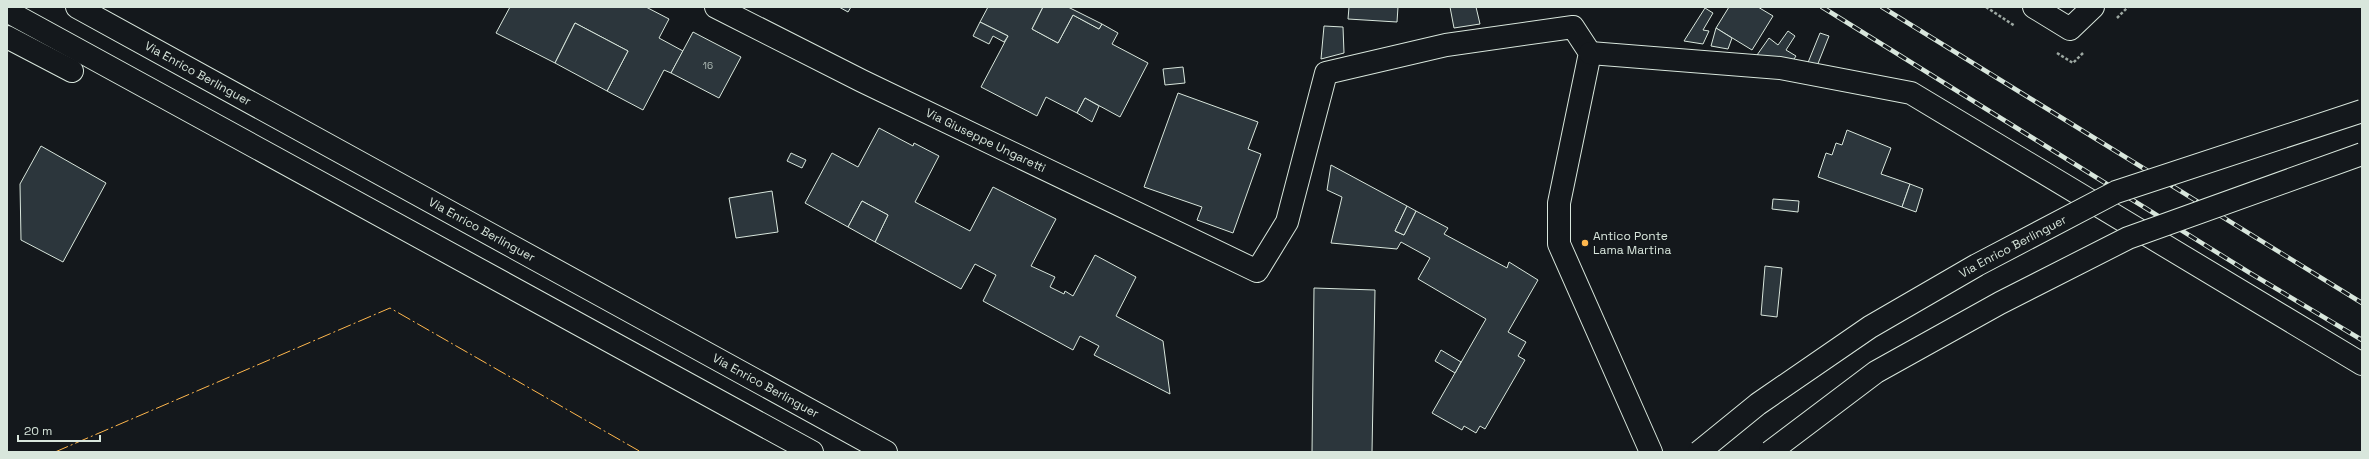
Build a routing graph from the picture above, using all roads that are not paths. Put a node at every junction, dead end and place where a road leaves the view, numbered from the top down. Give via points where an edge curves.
1 (77, 7) edge
2 (716, 7) edge
3 (2034, 7) edge
4 (2093, 7) edge
5 (7, 11) edge
6 (7, 37) edge
7 (1590, 52) junction
8 (72, 70) dead end
9 (2362, 111) edge
10 (2362, 154) edge
11 (2362, 364) edge
12 (812, 452) edge
13 (886, 452) edge
14 (1651, 452) edge
15 (1699, 452) edge
16 (1770, 452) edge

1 - 13 main road, Via Enrico Berlinguer
2 - 7 main road, Via Giuseppe Ungaretti via 862,82 1257,271 1287,222 1326,73 1446,45 1573,27
3 - 4 main road via 2070,29
5 - 12 main road
6 - 8 main road
7 - 11 main road via 1780,68 1911,93
7 - 14 main road via 1559,203 1560,244
9 - 15 main road, Via Enrico Berlinguer, bridge via 2109,196 1977,264 1870,327 1758,404
10 - 16 main road, bridge via 2128,238 2000,303 1876,372

